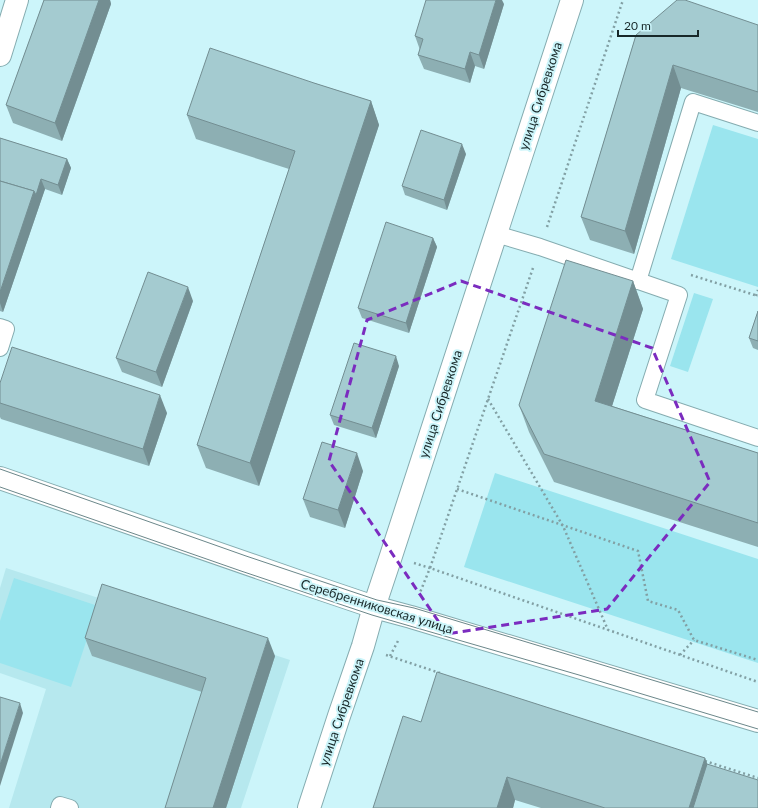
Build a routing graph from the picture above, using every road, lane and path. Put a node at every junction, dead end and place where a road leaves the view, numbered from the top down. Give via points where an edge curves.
1 (17, 0) edge
2 (572, 0) edge
3 (623, 0) edge
4 (1, 50) edge
5 (758, 123) edge
6 (496, 234) junction
7 (540, 247) junction
8 (688, 274) dead end
9 (638, 281) junction
10 (758, 290) edge
11 (757, 296) edge
12 (0, 327) edge
13 (0, 348) edge
14 (488, 398) junction
15 (758, 438) edge
16 (0, 478) edge
17 (457, 489) junction
18 (563, 526) junction
19 (374, 607) junction
20 (608, 630) junction
21 (694, 640) junction
22 (363, 646) junction
23 (680, 655) junction
24 (758, 660) edge
25 (442, 674) edge
26 (758, 682) edge
27 (758, 721) edge
28 (698, 758) edge
29 (758, 778) edge
30 (59, 808) edge
31 (70, 808) edge
32 (309, 808) edge

1 - 4 street
2 - 6 street, улица Сибревкома
3 - 7 path
5 - 9 lane via 693,102
6 - 7 lane
6 - 19 street, улица Сибревкома
7 - 9 lane
7 - 14 path
8 - 11 path
9 - 15 lane via 679,295 645,400
10 - 11 path
12 - 13 lane via 6,329
14 - 17 path
14 - 18 path
16 - 19 street, Серебренниковская улица
17 - 18 path
17 - 20 path via 430,568
18 - 20 path
18 - 21 path via 638,551 648,601 678,610
19 - 22 street, улица Сибревкома
19 - 27 street, Серебренниковская улица
20 - 23 path
21 - 23 path
21 - 24 path
22 - 25 path
22 - 32 street, улица Сибревкома
23 - 26 path
28 - 29 path
30 - 31 lane via 60,805

